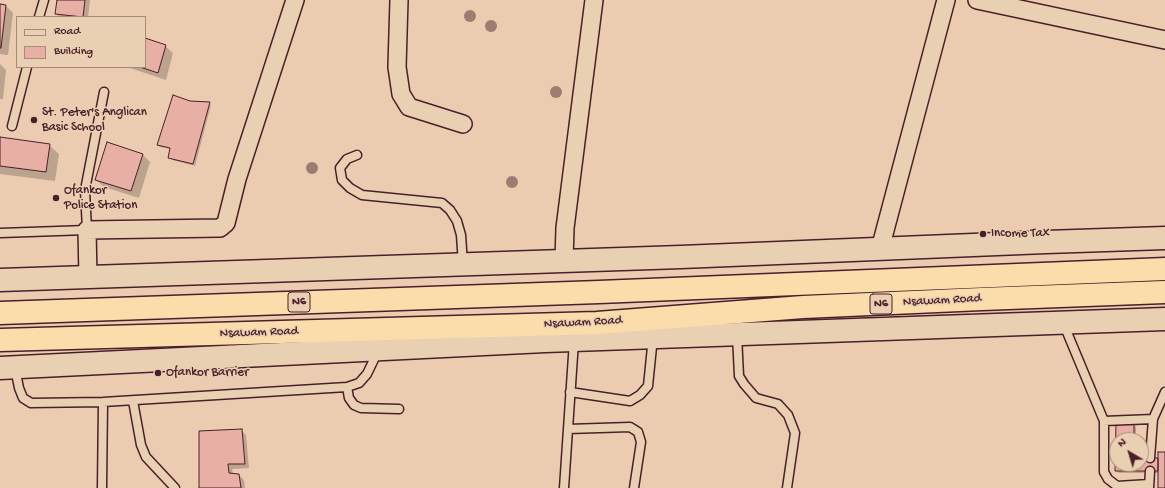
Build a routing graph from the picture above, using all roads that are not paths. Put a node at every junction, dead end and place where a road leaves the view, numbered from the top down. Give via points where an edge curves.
1 (44, 0) edge
2 (295, 0) edge
3 (398, 0) edge
4 (594, 0) edge
5 (946, 0) edge
6 (977, 0) edge
7 (39, 16) edge
8 (1165, 40) edge
9 (27, 68) edge
10 (104, 92) dead end
11 (463, 124) dead end
12 (12, 126) dead end
13 (357, 155) dead end
14 (87, 230) junction
15 (0, 233) edge
16 (1165, 238) edge
17 (880, 249) junction
18 (564, 261) junction
19 (463, 265) junction
20 (1165, 269) edge
21 (88, 277) junction
22 (0, 280) edge
23 (1165, 292) edge
24 (0, 313) edge
25 (1165, 319) edge
26 (1063, 322) junction
27 (737, 334) junction
28 (653, 337) junction
29 (0, 340) edge
30 (574, 340) junction
31 (379, 349) junction
32 (7, 368) edge
33 (347, 386) junction
34 (570, 392) junction
35 (1165, 392) edge
36 (133, 401) junction
37 (103, 402) junction
38 (399, 410) dead end
39 (1153, 419) junction
40 (1104, 421) junction
41 (568, 429) junction
42 (1150, 458) dead end
43 (1150, 471) dead end
44 (1149, 486) edge
45 (102, 488) edge
46 (175, 488) edge
47 (564, 488) edge
48 (634, 488) edge
49 (787, 488) edge

1 - 7 lane
2 - 14 street via 237,179 226,223 220,228
3 - 11 street via 397,67 400,94 409,107
4 - 18 street via 565,228
5 - 17 street
6 - 8 street
9 - 12 lane
10 - 14 lane via 85,190
13 - 19 lane via 346,158 340,168 342,180 350,188 362,195 442,204 450,210 461,235
14 - 15 lane
14 - 21 street
16 - 17 main road
17 - 18 main road
18 - 19 main road
19 - 21 main road
20 - 24 highway, Nsawam Road / N6
21 - 22 main road
23 - 29 highway, Nsawam Road / N6 via 803,307 597,323
25 - 26 main road
26 - 27 main road
26 - 40 lane
27 - 28 main road
27 - 49 lane via 739,376 756,398 778,404 788,415 796,433
28 - 30 main road
28 - 34 lane via 648,386 640,395 630,401
30 - 31 main road
30 - 34 lane
31 - 32 main road
31 - 33 lane via 367,374 359,383
32 - 37 lane via 23,398 31,403
33 - 36 lane
33 - 38 lane via 349,398 354,406
34 - 41 lane
35 - 39 lane
36 - 37 lane
36 - 46 lane via 141,446 146,457
37 - 45 lane
39 - 40 lane
39 - 42 lane
40 - 44 lane via 1104,472 1108,479 1117,486
41 - 47 lane
41 - 48 lane via 630,427 638,432 641,442
43 - 44 lane

